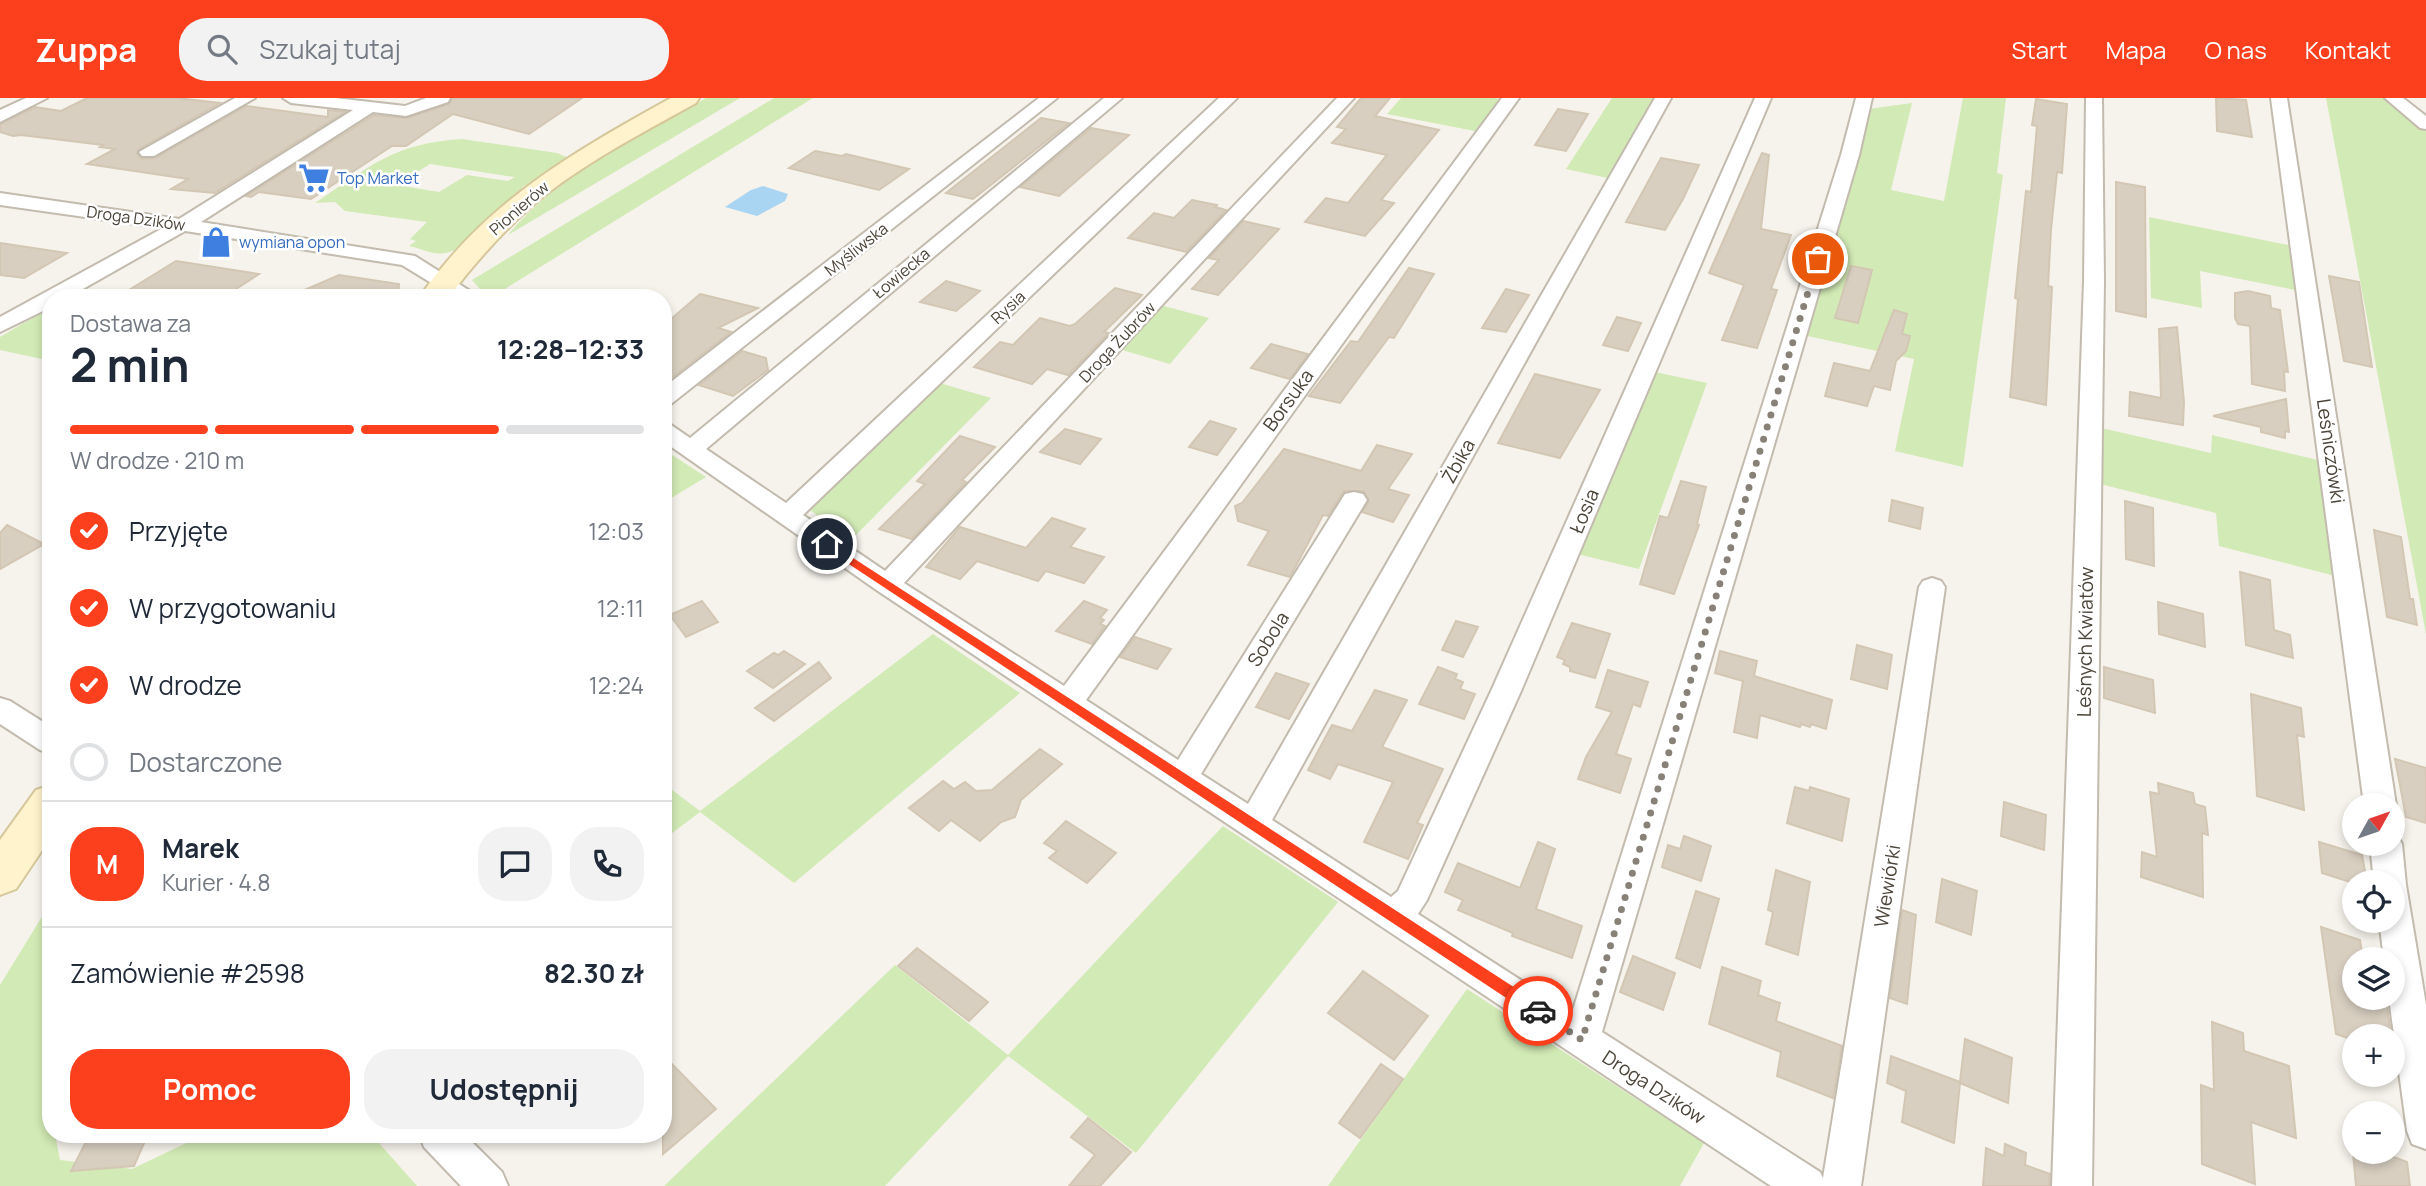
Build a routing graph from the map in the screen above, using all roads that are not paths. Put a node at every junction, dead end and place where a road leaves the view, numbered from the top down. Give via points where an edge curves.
1 (39, 98) edge
2 (247, 98) edge
3 (291, 98) edge
4 (442, 98) edge
5 (688, 98) edge
6 (1049, 98) edge
7 (1114, 98) edge
8 (1229, 98) edge
9 (1346, 98) edge
10 (1511, 98) edge
11 (1663, 98) edge
12 (1763, 98) edge
13 (1864, 98) edge
14 (2094, 98) edge
15 (2279, 98) edge
16 (2393, 98) edge
17 (370, 107) junction
18 (0, 117) edge
19 (2426, 124) edge
20 (148, 152) dead end
21 (0, 200) edge
22 (182, 225) junction
23 (67, 289) edge
24 (440, 289) edge
25 (42, 303) edge
26 (0, 326) edge
27 (672, 392) edge
28 (672, 436) edge
29 (691, 449) junction
30 (1354, 500) dead end
31 (787, 516) junction
32 (887, 585) junction
33 (1932, 587) dead end
34 (1068, 703) junction
35 (0, 709) edge
36 (42, 736) edge
37 (1183, 778) junction
38 (2378, 793) edge
39 (42, 815) edge
40 (1253, 824) junction
41 (0, 876) edge
42 (1394, 916) junction
43 (2398, 933) edge
44 (1582, 1040) junction
45 (2426, 1131) edge
46 (447, 1143) edge
47 (488, 1186) edge
48 (1807, 1186) edge
49 (1841, 1186) edge
50 (2072, 1186) edge

1 - 18 street
2 - 20 street
3 - 17 street
4 - 17 street via 406,111
5 - 24 main road, Pionierów via 537,189
6 - 27 street, Myśliwska
7 - 29 street, Łowiecka
8 - 31 street, Rysia
9 - 32 street, Droga Żubrów
10 - 34 street, Borsuka
11 - 40 street, Żbika
12 - 42 street, Łosia via 1506,691 1410,900
13 - 44 street
14 - 50 street, Leśnych Kwiatów via 2094,281
15 - 38 street, Leśniczówki
16 - 19 street
17 - 22 street
21 - 22 street, Droga Dzików
22 - 23 street
22 - 24 street, Droga Dzików via 408,260
25 - 26 street
28 - 29 street, Droga Dzików
29 - 31 street, Droga Dzików
30 - 37 street, Sobola
31 - 32 street, Droga Dzików
32 - 34 street, Droga Dzików
33 - 49 street, Wiewiórki
34 - 37 street, Droga Dzików
35 - 36 street
37 - 40 street, Droga Dzików
39 - 41 main road
40 - 42 street, Droga Dzików
42 - 44 street, Droga Dzików
43 - 45 street
44 - 48 street, Droga Dzików
46 - 47 street

